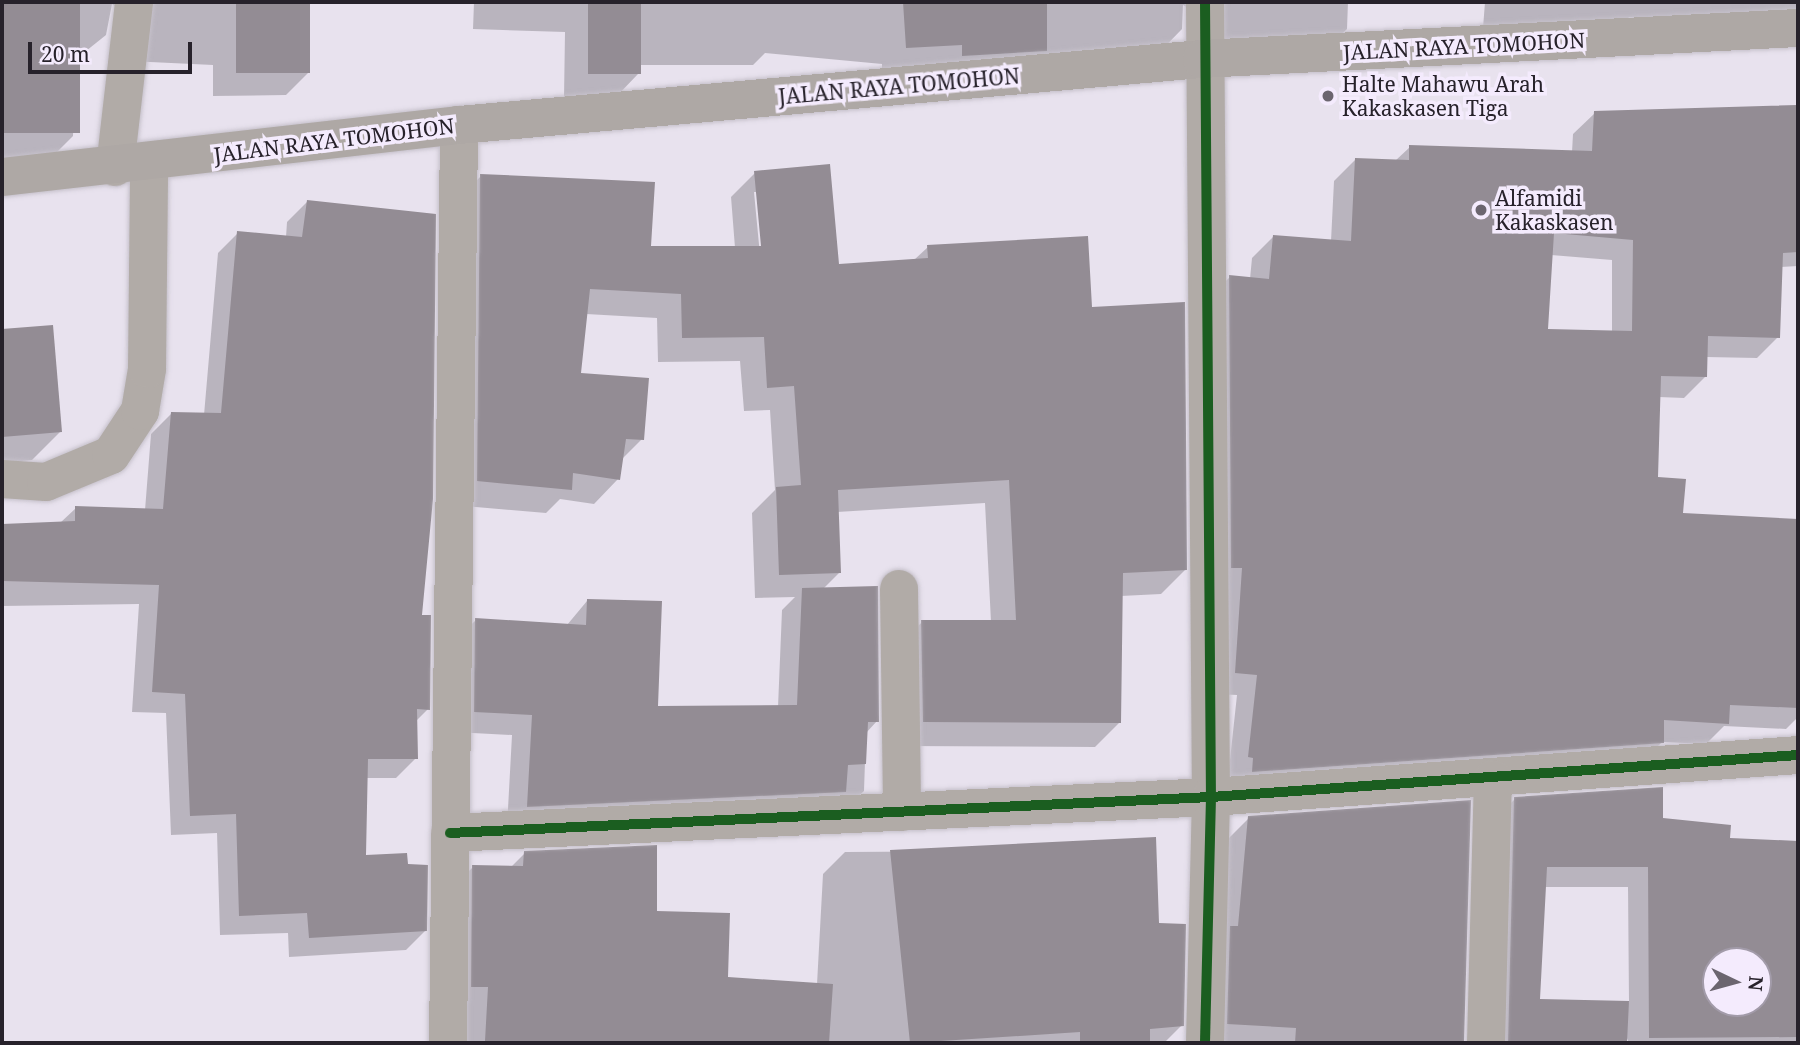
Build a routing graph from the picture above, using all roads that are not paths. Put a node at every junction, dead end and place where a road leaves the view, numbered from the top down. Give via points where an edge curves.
1 (134, 2) edge
2 (1205, 2) edge
3 (1798, 28) edge
4 (1202, 59) junction
5 (459, 125) junction
6 (132, 165) junction
7 (2, 177) edge
8 (2, 479) edge
9 (899, 589) dead end
10 (1798, 755) edge
11 (1493, 779) junction
12 (1211, 797) junction
13 (902, 812) junction
14 (450, 833) junction
15 (448, 1043) edge
16 (1205, 1043) edge
17 (1486, 1043) edge

1 - 6 street
2 - 4 street
3 - 4 highway, JALAN RAYA TOMOHON
4 - 5 highway, JALAN RAYA TOMOHON
4 - 12 street
5 - 6 highway, JALAN RAYA TOMOHON
5 - 14 street
6 - 7 highway, JALAN RAYA TOMOHON
6 - 8 street via 147,369 140,411 111,455 46,482
9 - 13 street
10 - 11 street
11 - 12 street
11 - 17 street
12 - 13 street
12 - 16 street
13 - 14 street
14 - 15 street

